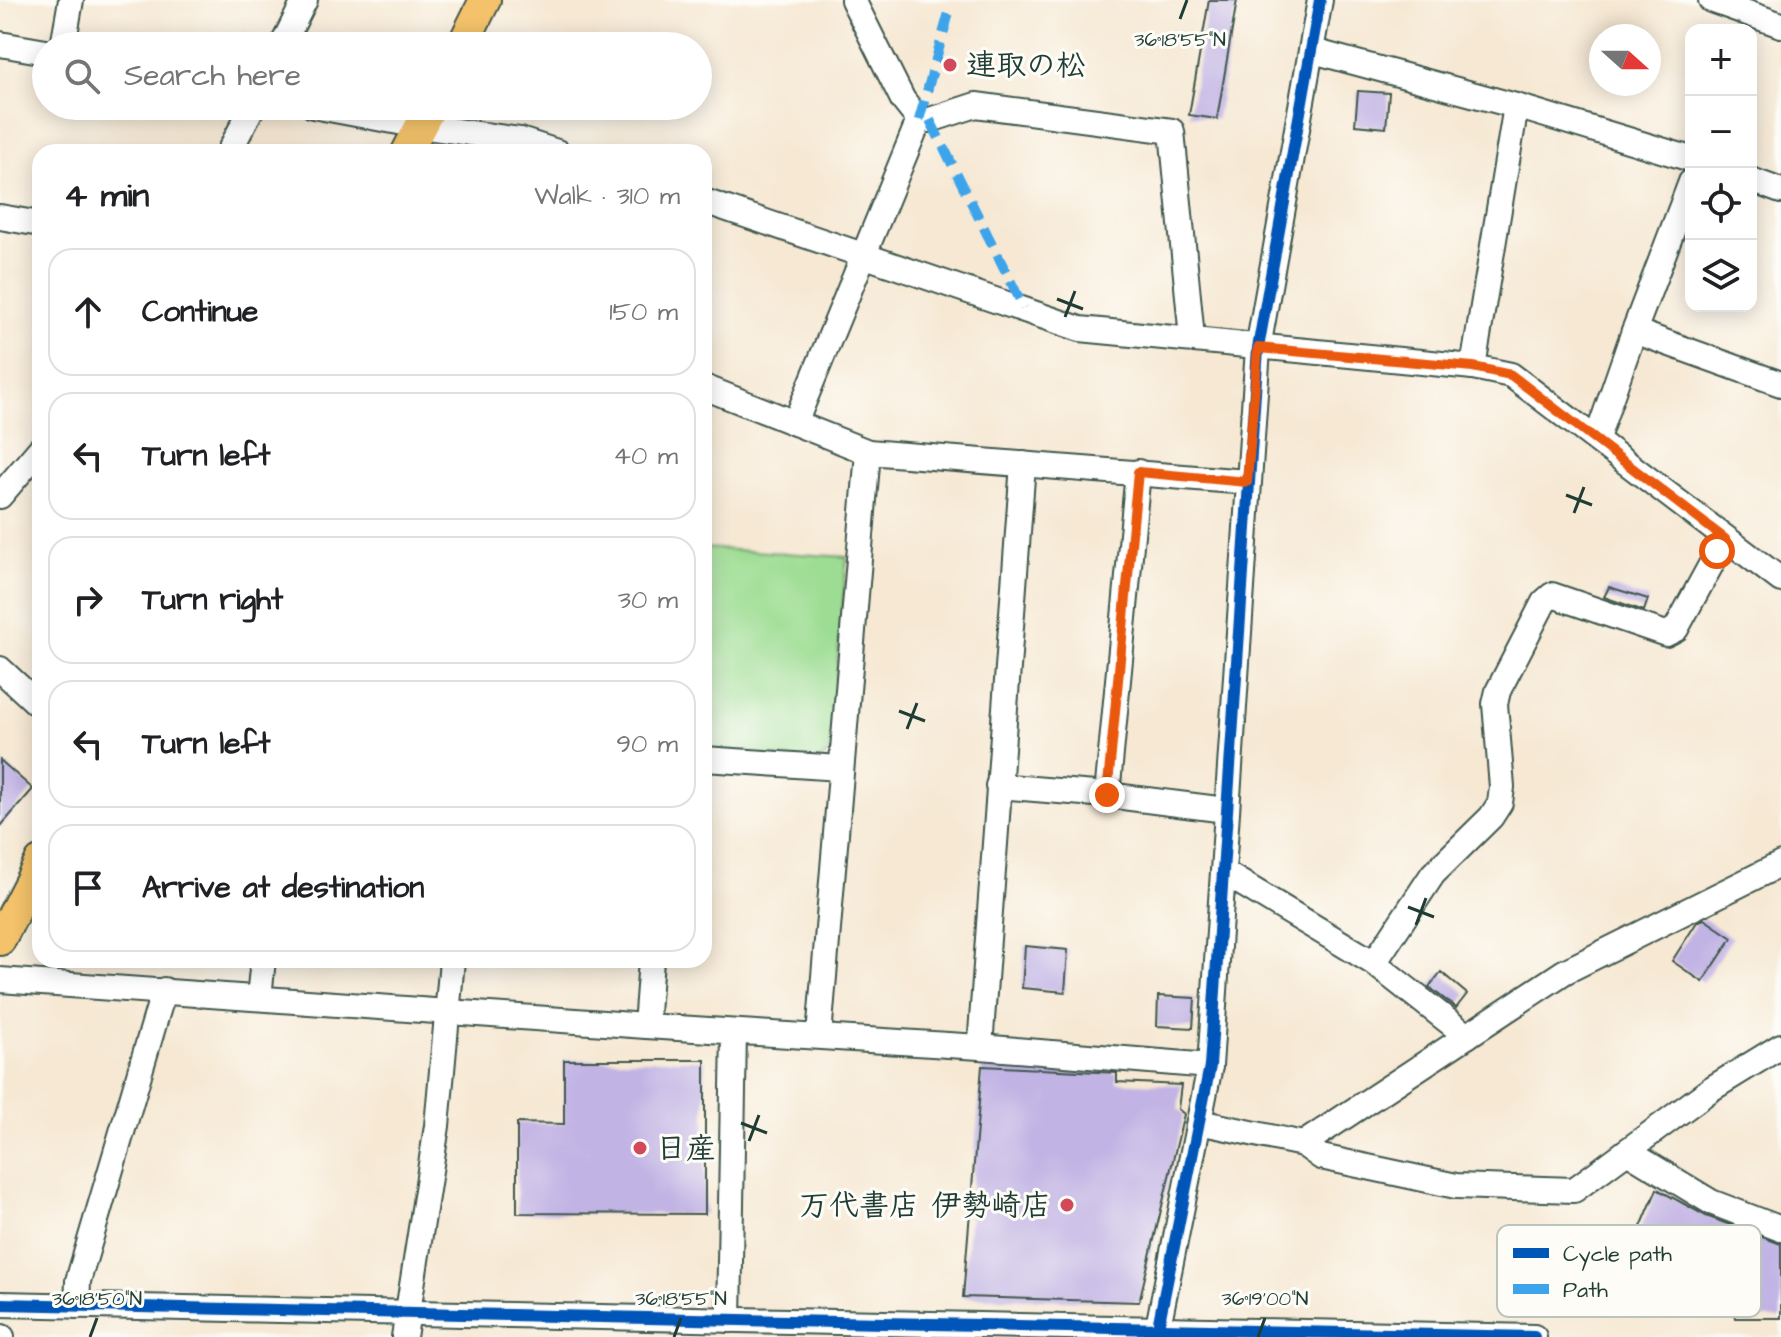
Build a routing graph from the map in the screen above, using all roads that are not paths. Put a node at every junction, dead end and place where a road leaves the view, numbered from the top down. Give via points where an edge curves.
1 (71, 0) edge
2 (305, 0) edge
3 (485, 0) edge
4 (853, 0) edge
5 (1320, 0) edge
6 (1711, 0) edge
7 (1751, 23) edge
8 (1781, 25) edge
9 (65, 32) edge
10 (289, 32) edge
11 (469, 32) edge
12 (0, 44) edge
13 (32, 50) edge
14 (1313, 51) junction
15 (1516, 106) junction
16 (246, 120) edge
17 (380, 120) edge
18 (919, 120) junction
19 (419, 128) edge
20 (233, 144) edge
21 (508, 144) edge
22 (1685, 157) edge
23 (1757, 182) edge
24 (1781, 191) edge
25 (1685, 198) edge
26 (712, 204) edge
27 (0, 217) edge
28 (32, 223) edge
29 (863, 253) junction
30 (1634, 331) junction
31 (1192, 338) junction
32 (1258, 348) junction
33 (1473, 367) junction
34 (1781, 384) edge
35 (712, 390) edge
36 (795, 423) junction
37 (1597, 438) junction
38 (868, 452) junction
39 (32, 458) edge
40 (1023, 464) junction
41 (1138, 472) junction
42 (1247, 482) junction
43 (0, 496) edge
44 (1725, 539) junction
45 (1781, 580) edge
46 (0, 669) edge
47 (32, 699) edge
48 (712, 760) edge
49 (840, 768) junction
50 (998, 786) junction
51 (1107, 795) junction
52 (1226, 810) junction
53 (1781, 864) edge
54 (1223, 872) junction
55 (32, 878) edge
56 (0, 940) edge
57 (1374, 963) junction
58 (262, 968) edge
59 (451, 968) edge
60 (650, 968) edge
61 (0, 980) edge
62 (164, 990) junction
63 (259, 997) junction
64 (447, 1011) junction
65 (646, 1026) junction
66 (734, 1032) junction
67 (819, 1036) junction
68 (1467, 1036) junction
69 (1781, 1046) edge
70 (980, 1047) junction
71 (1210, 1066) junction
72 (1199, 1122) junction
73 (1303, 1144) junction
74 (1627, 1151) junction
75 (1781, 1229) edge
76 (0, 1304) edge
77 (77, 1306) junction
78 (729, 1320) junction
79 (406, 1325) edge
80 (1157, 1332) edge
81 (1534, 1337) edge

1 - 9 street
2 - 10 street
3 - 11 main road
4 - 18 street via 903,100
5 - 14 street
6 - 7 street
7 - 8 street
12 - 13 street
14 - 15 street
14 - 32 street
15 - 22 street
15 - 33 street
16 - 20 street
17 - 19 street
18 - 29 street
18 - 31 street via 976,105 1172,131
19 - 21 street
23 - 24 street
25 - 30 street
26 - 29 street
27 - 28 street
29 - 31 street via 1080,329
29 - 36 street
30 - 34 street
30 - 37 street
31 - 32 street
32 - 33 street
32 - 42 street
33 - 37 street via 1511,375
35 - 36 street
36 - 38 street
37 - 44 street
38 - 40 street
38 - 49 street
39 - 43 street
40 - 41 street
40 - 50 street
41 - 42 street
41 - 51 street
42 - 52 street
44 - 45 street
44 - 57 street via 1676,629 1666,634 1552,595 1544,602 1495,704 1500,803 1433,874
46 - 47 street
48 - 49 street
49 - 67 street
50 - 51 street
50 - 70 street
51 - 52 street
52 - 54 street
53 - 68 street via 1564,972
54 - 57 street
54 - 71 street
55 - 56 main road
57 - 68 street
58 - 63 street
59 - 64 street
60 - 65 street
61 - 62 street
62 - 63 street
62 - 77 street via 78,1281
63 - 64 street
64 - 65 street
64 - 79 street via 437,1126
65 - 66 street
66 - 67 street
66 - 78 street
67 - 70 street
68 - 73 street
69 - 74 street
70 - 71 street
71 - 72 street
72 - 73 street
72 - 80 street
73 - 74 street via 1321,1157 1456,1186 1552,1190 1574,1190
74 - 75 street via 1711,1202
76 - 77 street
77 - 79 street
78 - 79 street
78 - 80 street
80 - 81 street

